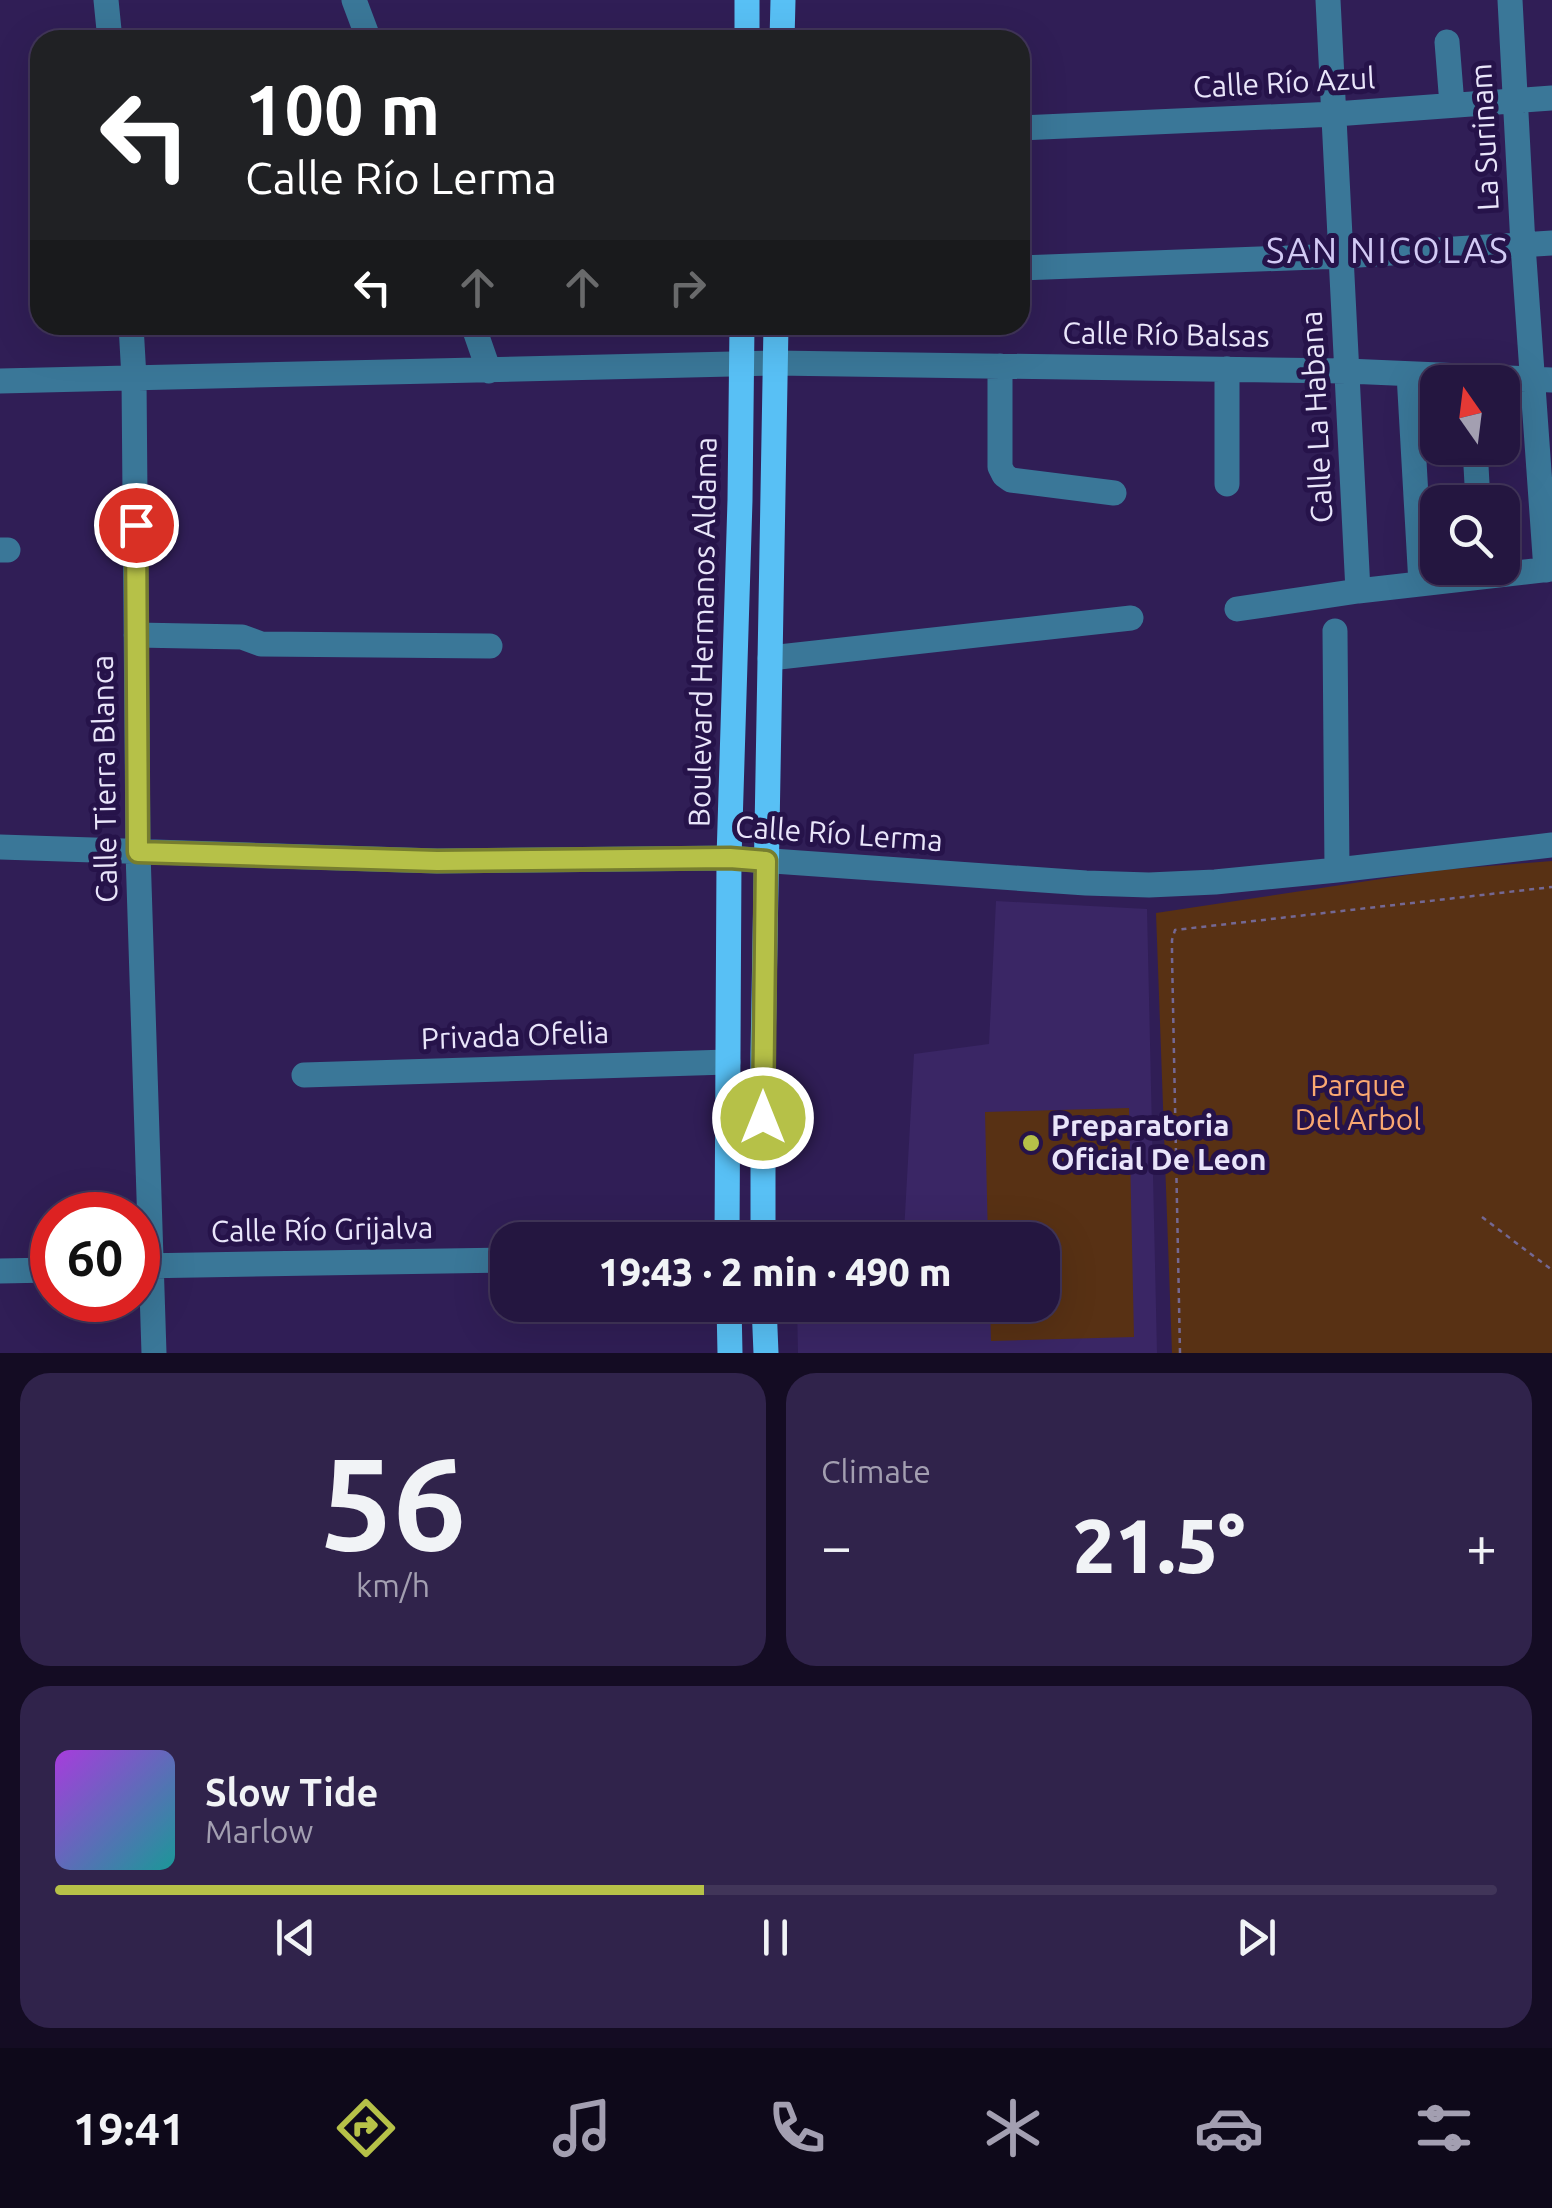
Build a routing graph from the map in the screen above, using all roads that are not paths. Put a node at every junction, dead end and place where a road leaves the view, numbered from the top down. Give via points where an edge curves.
1 (106, 0) edge
2 (354, 0) edge
3 (747, 0) edge
4 (783, 0) edge
5 (1328, 0) edge
6 (1510, 0) edge
7 (109, 30) edge
8 (365, 30) edge
9 (747, 30) edge
10 (782, 30) edge
11 (1447, 42) dead end
12 (1552, 98) edge
13 (1516, 99) junction
14 (1452, 104) junction
15 (1334, 114) junction
16 (1030, 128) edge
17 (1552, 243) edge
18 (1522, 245) junction
19 (1342, 256) junction
20 (1030, 268) edge
21 (132, 335) edge
22 (476, 335) edge
23 (742, 335) edge
24 (776, 335) edge
25 (775, 363) junction
26 (741, 365) junction
27 (1000, 366) junction
28 (1228, 369) junction
29 (489, 371) junction
30 (1347, 371) junction
31 (1409, 374) junction
32 (1420, 375) edge
33 (134, 378) junction
34 (1543, 380) edge
35 (0, 381) edge
36 (1227, 484) dead end
37 (1114, 494) dead end
38 (1420, 566) edge
39 (1549, 570) edge
40 (1520, 571) edge
41 (1420, 584) edge
42 (1358, 591) junction
43 (1237, 609) dead end
44 (1131, 618) dead end
45 (1335, 631) dead end
46 (136, 635) junction
47 (490, 646) dead end
48 (770, 658) junction
49 (1552, 845) edge
50 (0, 847) edge
51 (138, 852) junction
52 (730, 858) junction
53 (766, 861) junction
54 (1337, 870) junction
55 (728, 1062) junction
56 (304, 1075) dead end
57 (143, 1192) edge
58 (727, 1222) edge
59 (763, 1222) edge
60 (490, 1260) edge
61 (160, 1266) edge
62 (30, 1270) edge
63 (0, 1271) edge
64 (150, 1322) edge
65 (729, 1322) edge
66 (765, 1322) edge
67 (154, 1353) edge
68 (730, 1353) edge
69 (766, 1353) edge

1 - 7 street
2 - 8 street
3 - 9 main road
4 - 10 main road
5 - 15 street, Calle La Habana
6 - 13 street, La Surinam
11 - 14 street
12 - 13 street, Calle Río Azul
13 - 14 street, Calle Río Azul
13 - 18 street, La Surinam
14 - 15 street, Calle Río Azul
15 - 16 street, Calle Río Azul
15 - 19 street, Calle La Habana
17 - 18 street
18 - 19 street
18 - 34 street, La Surinam
19 - 20 street
19 - 30 street, Calle La Habana
21 - 33 street, Calle Tierra Blanca
22 - 29 street
23 - 26 main road, Boulevard Hermanos Aldama
24 - 25 main road
25 - 26 street, Calle Río Balsas
25 - 27 street, Calle Río Balsas
25 - 48 main road
26 - 29 street, Calle Río Balsas
26 - 52 main road, Boulevard Hermanos Aldama
27 - 28 street, Calle Río Balsas
27 - 37 street via 1004,475
28 - 30 street, Calle Río Balsas
28 - 36 street
29 - 33 street, Calle Río Balsas
30 - 31 street, Calle Río Balsas
30 - 42 street, Calle La Habana
31 - 32 street, Calle Río Balsas
31 - 38 street
33 - 35 street, Calle Río Balsas
33 - 46 street, Calle Tierra Blanca
34 - 39 street, La Surinam
39 - 40 street
41 - 42 street
42 - 43 street
44 - 48 street
45 - 54 street
46 - 47 street via 242,637 261,644
46 - 51 street, Calle Tierra Blanca
48 - 53 main road
49 - 54 street, Calle Río Lerma
50 - 51 street, Calle Río Lerma
51 - 52 street, Calle Río Lerma via 437,861
51 - 57 street, Calle Tierra Blanca
52 - 53 street, Calle Río Lerma
52 - 55 main road, Boulevard Hermanos Aldama
53 - 54 street, Calle Río Lerma via 1150,885
53 - 59 main road
55 - 56 street, Privada Ofelia
55 - 58 main road, Boulevard Hermanos Aldama
60 - 61 street, Calle Río Grijalva
62 - 63 street
64 - 67 street, Calle Tierra Blanca
65 - 68 main road
66 - 69 main road

